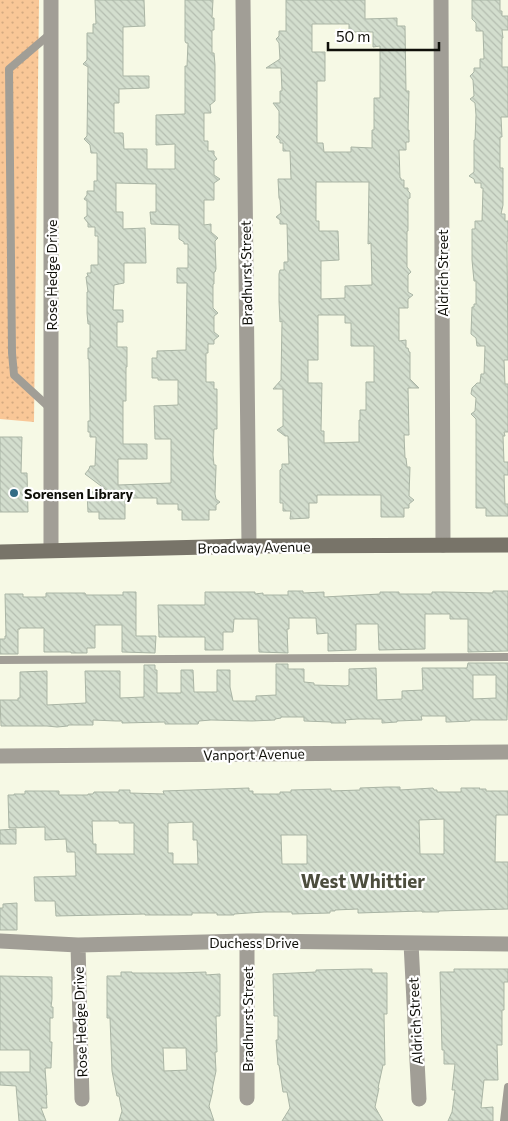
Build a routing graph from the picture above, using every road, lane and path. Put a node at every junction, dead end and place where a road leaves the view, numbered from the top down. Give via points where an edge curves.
1 (51, 0) edge
2 (243, 0) edge
3 (441, 0) edge
4 (51, 32) junction
5 (51, 409) junction
6 (443, 545) junction
7 (508, 545) edge
8 (249, 546) junction
9 (51, 550) junction
10 (0, 552) edge
11 (508, 657) edge
12 (0, 660) edge
13 (508, 752) edge
14 (0, 756) edge
15 (0, 941) edge
16 (247, 941) junction
17 (411, 943) junction
18 (78, 944) junction
19 (508, 944) edge
20 (508, 1087) edge
21 (247, 1098) dead end
22 (82, 1099) dead end
23 (419, 1099) dead end
24 (504, 1121) edge

1 - 4 street, Rose Hedge Drive
2 - 8 street, Bradhurst Street
3 - 6 street, Aldrich Street
4 - 5 street, Rose Hedge Drive
4 - 5 lane via 8,69 14,375
5 - 9 street, Rose Hedge Drive
6 - 7 street, Broadway Avenue
6 - 8 street, Broadway Avenue
8 - 9 street, Broadway Avenue
9 - 10 street, Broadway Avenue
11 - 12 lane
13 - 14 street, Vanport Avenue
15 - 18 street, Duchess Drive
16 - 17 street, Duchess Drive
16 - 18 street, Duchess Drive
16 - 21 street, Bradhurst Street
17 - 19 street, Duchess Drive
17 - 23 street, Aldrich Street
18 - 22 street, Rose Hedge Drive
20 - 24 lane

